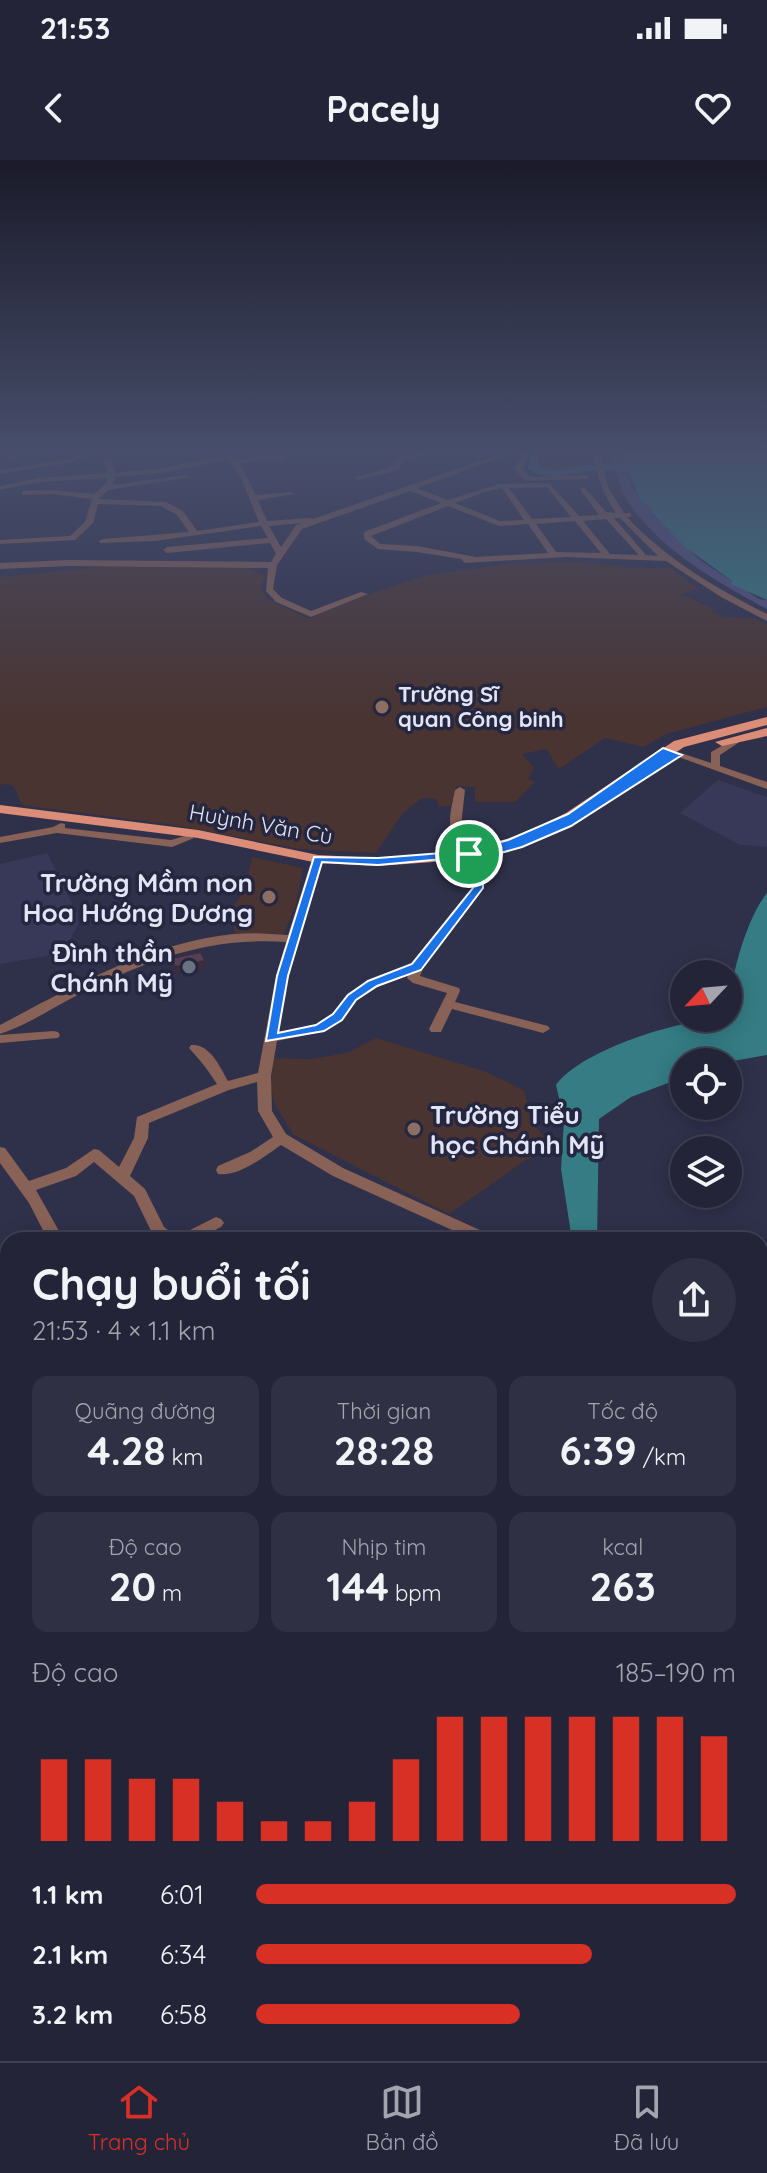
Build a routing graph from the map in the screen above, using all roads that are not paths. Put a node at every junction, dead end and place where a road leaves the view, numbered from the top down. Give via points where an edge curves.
1 (41, 540) edge
2 (73, 540) edge
3 (118, 540) edge
4 (177, 540) edge
5 (273, 540) joint
6 (290, 540) edge
7 (370, 540) edge
8 (543, 540) edge
9 (595, 540) edge
10 (628, 540) edge
11 (650, 540) edge
12 (656, 540) edge
13 (103, 541) dead end
14 (0, 542) edge
15 (181, 548) junction
16 (167, 550) dead end
17 (280, 553) junction
18 (554, 555) junction
19 (607, 555) junction
20 (641, 557) junction
21 (474, 559) junction
22 (668, 559) junction
23 (446, 562) dead end
24 (73, 563) junction
25 (273, 565) junction
26 (0, 566) edge
27 (364, 594) dead end
28 (729, 597) junction
29 (767, 616) edge
30 (767, 711) edge
31 (767, 720) edge
32 (767, 732) edge
33 (729, 742) junction
34 (679, 748) junction
35 (716, 764) junction
36 (762, 784) edge
37 (460, 790) dead end
38 (0, 811) edge
39 (64, 823) junction
40 (0, 840) edge
41 (469, 856) junction
42 (317, 861) junction
43 (294, 939) junction
44 (417, 967) junction
45 (447, 1004) junction
46 (436, 1029) dead end
47 (543, 1029) dead end
48 (0, 1030) edge
49 (53, 1035) dead end
50 (271, 1038) junction
51 (0, 1039) edge
52 (196, 1048) dead end
53 (264, 1076) junction
54 (225, 1086) junction
55 (281, 1138) junction
56 (0, 1152) edge
57 (223, 1170) dead end
58 (122, 1177) junction
59 (27, 1188) junction
60 (216, 1223) dead end
61 (52, 1232) edge
62 (159, 1232) edge
63 (199, 1232) edge
64 (470, 1232) edge

1 - 14 street
2 - 24 street
3 - 13 street
4 - 15 street
5 - 15 street
5 - 17 street
6 - 17 street
7 - 21 street via 378,546
8 - 18 street
9 - 19 street
10 - 20 street
11 - 22 street
12 - 28 street
15 - 16 street
17 - 25 street
18 - 19 street
18 - 21 street
19 - 20 street
20 - 22 street
21 - 23 street
22 - 28 street
24 - 25 street
24 - 26 street
25 - 27 street via 273,596 311,614
28 - 29 street
30 - 34 main road via 689,731
31 - 34 main road
32 - 33 main road
33 - 34 main road
33 - 35 street via 715,754
34 - 35 street
34 - 36 street
34 - 41 main road via 568,824 519,845
35 - 36 street
37 - 41 street via 455,826
38 - 39 main road
39 - 40 street
39 - 42 main road via 193,836
41 - 42 main road via 403,865
41 - 44 street via 478,888
42 - 43 street
43 - 48 street via 235,937 197,943 90,983
43 - 50 street
44 - 45 street via 413,978 454,991
44 - 50 street via 352,997 320,1028
45 - 46 street
45 - 47 street
49 - 51 street
50 - 53 street
52 - 54 street
53 - 54 street
53 - 55 street via 265,1111
54 - 58 street via 142,1120 141,1138
55 - 57 street
55 - 64 street via 338,1172
56 - 59 street
58 - 59 street via 94,1154 71,1172
58 - 62 street via 140,1193
59 - 61 street
60 - 63 street

